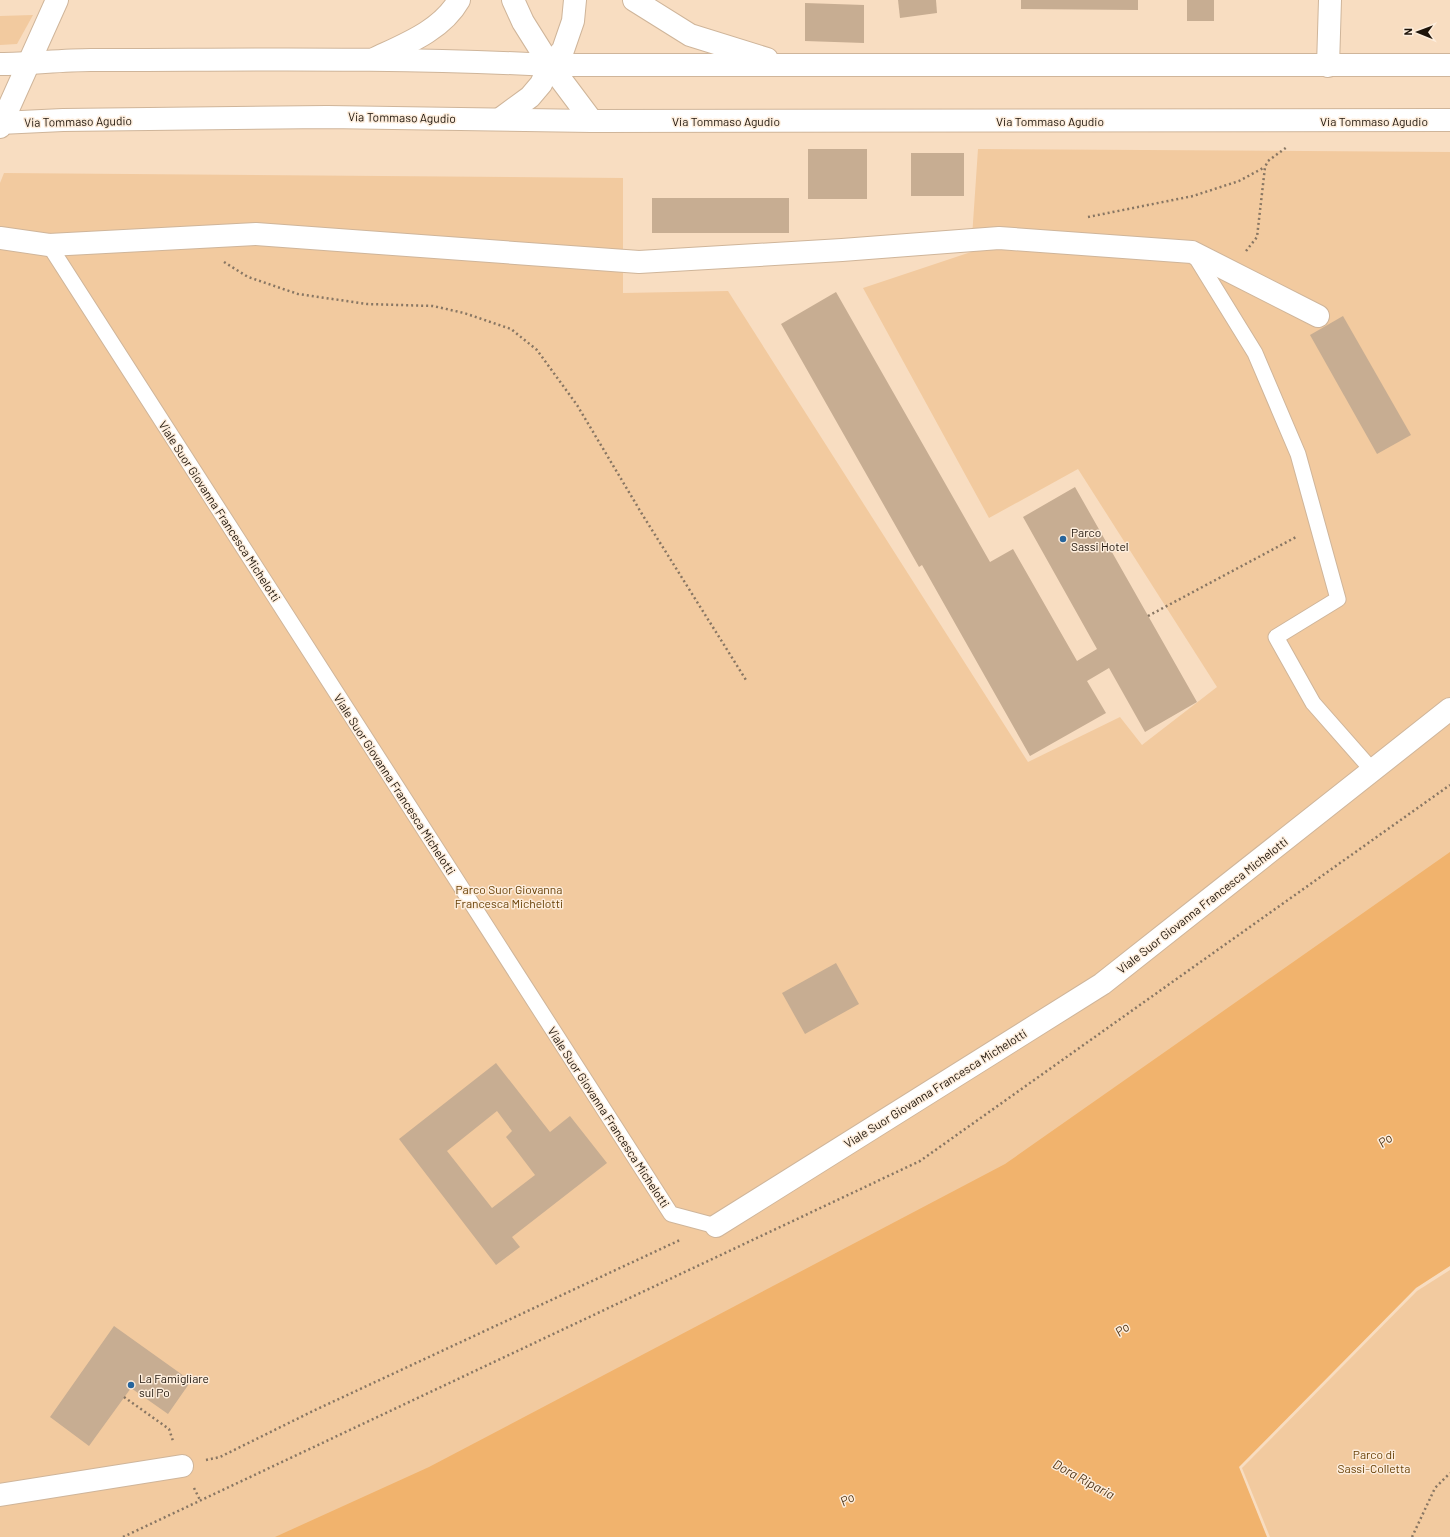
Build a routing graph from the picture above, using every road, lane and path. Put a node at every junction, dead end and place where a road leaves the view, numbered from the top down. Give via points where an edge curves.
1 (57, 0) edge
2 (459, 0) edge
3 (513, 0) edge
4 (575, 0) edge
5 (634, 0) edge
6 (1330, 0) edge
7 (371, 60) junction
8 (0, 64) edge
9 (30, 64) junction
10 (550, 65) junction
11 (789, 66) junction
12 (1328, 66) junction
13 (1450, 66) edge
14 (500, 119) junction
15 (1450, 120) edge
16 (592, 121) junction
17 (1, 124) edge
18 (1287, 147) dead end
19 (1265, 167) junction
20 (0, 238) edge
21 (1051, 242) junction
22 (49, 245) junction
23 (1192, 252) junction
24 (222, 261) dead end
25 (1238, 275) junction
26 (1318, 316) dead end
27 (1318, 525) junction
28 (1148, 616) dead end
29 (746, 680) dead end
30 (1450, 709) edge
31 (1372, 770) junction
32 (716, 1226) junction
33 (124, 1397) dead end
34 (182, 1466) junction
35 (1450, 1473) edge
36 (0, 1495) edge
37 (200, 1500) dead end
38 (123, 1537) edge
39 (1412, 1537) edge

1 - 9 main road, Via Tommaso Agudio
2 - 7 main road via 453,11 417,38
3 - 10 main road via 523,22
4 - 10 main road via 573,21 563,50
5 - 11 main road via 690,35
6 - 12 main road
7 - 9 main road via 90,60
7 - 10 main road
8 - 9 main road
9 - 17 main road, Via Tommaso Agudio
10 - 11 main road
10 - 14 main road via 541,84 530,96
10 - 16 main road
11 - 12 main road
12 - 13 main road
14 - 16 main road, Via Tommaso Agudio
14 - 17 main road, Via Tommaso Agudio via 327,117 63,120
15 - 16 main road, Via Tommaso Agudio
18 - 19 path via 1268,161
19 - 21 path via 1239,181 1192,196 1089,216
19 - 25 path via 1257,237 1243,254
20 - 22 main road
21 - 22 main road via 999,238 639,262 256,234
21 - 23 main road
22 - 32 lane, Viale Suor Giovanna Francesca Michelotti via 671,1214
23 - 25 main road
23 - 27 lane via 1255,353 1298,454
24 - 29 path via 248,277 298,294 367,304 433,306 464,313 510,329 537,350 577,405
25 - 26 main road
27 - 28 path
27 - 31 lane via 1338,599 1276,637 1313,704
30 - 31 main road, Viale Suor Giovanna Francesca Michelotti
31 - 32 main road, Viale Suor Giovanna Francesca Michelotti via 1102,984
32 - 34 path via 670,1244 220,1457
33 - 34 path via 169,1429
34 - 36 main road
35 - 39 path via 1434,1488
37 - 38 path

